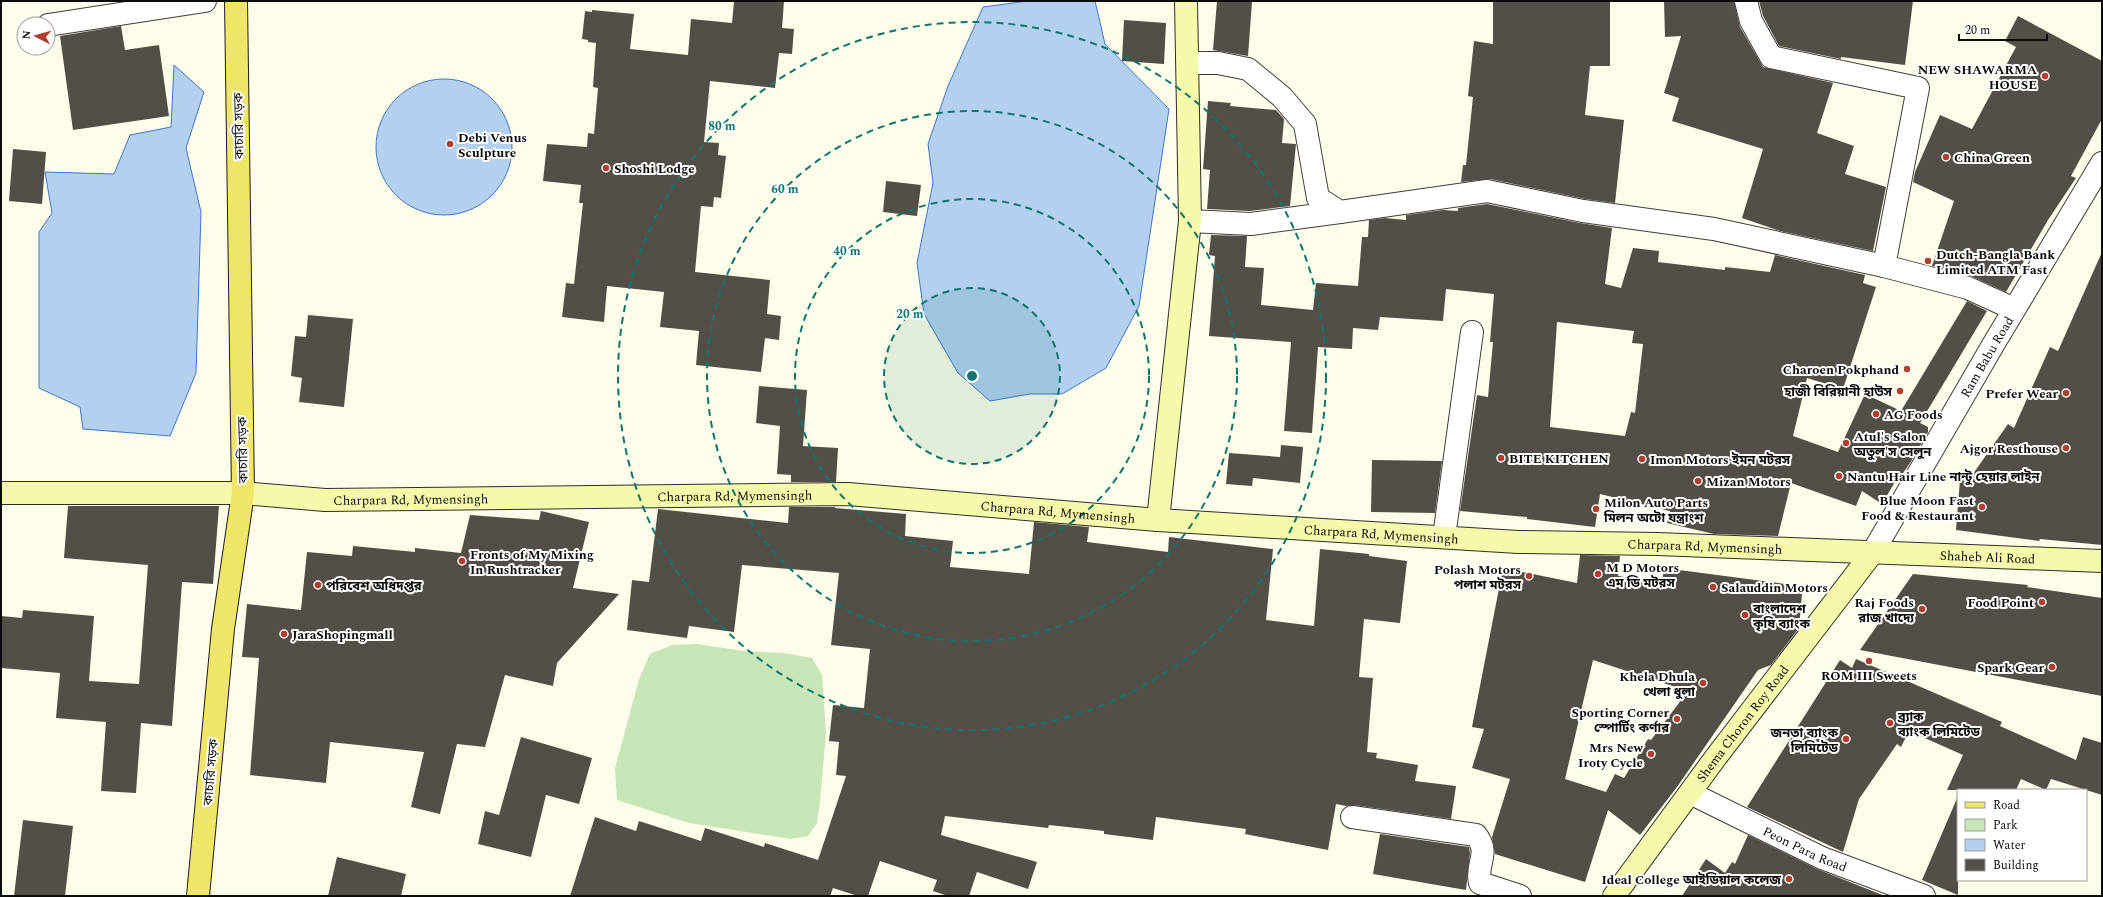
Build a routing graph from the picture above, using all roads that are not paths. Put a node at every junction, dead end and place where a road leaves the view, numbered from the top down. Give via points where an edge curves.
1 (205, 1) edge
2 (236, 1) edge
3 (1186, 1) edge
4 (1746, 1) edge
5 (56, 24) edge
6 (1188, 63) junction
7 (2102, 163) edge
8 (1340, 212) junction
9 (1190, 221) junction
10 (1884, 266) junction
11 (2014, 309) junction
12 (1472, 332) dead end
13 (1, 493) edge
14 (243, 493) junction
15 (1158, 520) junction
16 (1444, 537) junction
17 (1873, 552) junction
18 (2102, 561) edge
19 (1690, 793) junction
20 (1352, 817) dead end
21 (198, 896) edge
22 (1520, 896) edge
23 (1614, 896) edge
24 (1924, 896) edge

1 - 5 street
2 - 14 main road, কাচারি সড়ক
3 - 6 main road
4 - 10 street via 1751,22 1771,57 1918,88
6 - 8 street via 1218,63 1248,69 1282,97 1305,124 1318,198
6 - 9 main road
7 - 11 street, Ram Babu Road
8 - 9 street via 1251,224
8 - 10 street via 1487,191 1583,211 1714,229
9 - 15 main road
10 - 11 street via 1968,288
11 - 17 street, Ram Babu Road
12 - 16 street
13 - 14 main road, Charpara Rd, Mymensingh
14 - 15 main road, Charpara Rd, Mymensingh via 325,500 848,494
14 - 21 main road, কাচারি সড়ক via 223,629
15 - 16 main road, Charpara Rd, Mymensingh
16 - 17 main road, Charpara Rd, Mymensingh via 1518,542
17 - 18 main road, Shaheb Ali Road
17 - 19 main road, Shema Choron Roy Road
19 - 23 main road, Shema Choron Roy Road
19 - 24 street, Peon Para Road via 1822,858
20 - 22 street via 1476,835 1484,851 1480,883

